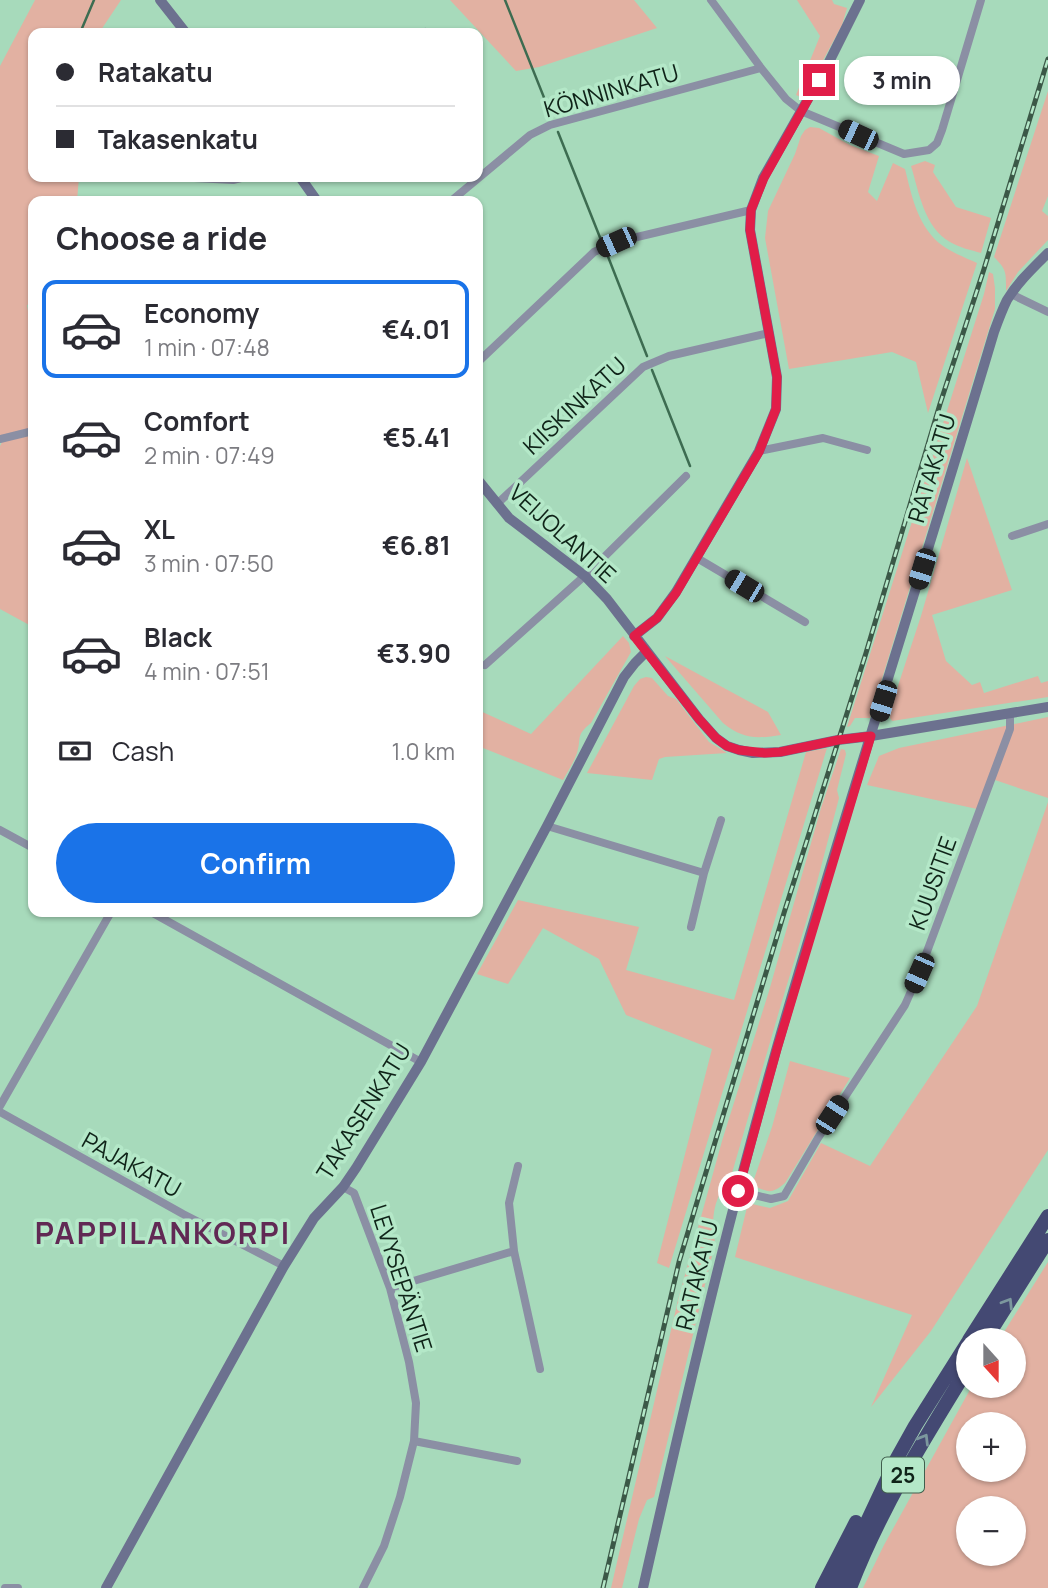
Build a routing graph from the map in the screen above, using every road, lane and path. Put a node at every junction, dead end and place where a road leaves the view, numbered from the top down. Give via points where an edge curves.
1 (160, 0) edge
2 (711, 0) edge
3 (860, 0) edge
4 (981, 0) edge
5 (182, 28) edge
6 (761, 68) junction
7 (801, 111) junction
8 (483, 174) edge
9 (474, 182) edge
10 (457, 196) edge
11 (751, 210) junction
12 (1048, 253) edge
13 (1011, 294) junction
14 (1048, 312) edge
15 (769, 333) junction
16 (483, 357) edge
17 (28, 432) edge
18 (0, 439) edge
19 (867, 450) dead end
20 (759, 452) junction
21 (686, 476) dead end
22 (483, 493) edge
23 (497, 504) junction
24 (1048, 524) edge
25 (1012, 536) dead end
26 (697, 558) junction
27 (585, 576) junction
28 (805, 622) dead end
29 (634, 636) junction
30 (646, 652) junction
31 (485, 665) dead end
32 (1048, 707) edge
33 (1010, 714) junction
34 (871, 736) junction
35 (722, 820) dead end
36 (547, 827) junction
37 (0, 831) edge
38 (28, 845) edge
39 (704, 873) junction
40 (108, 917) edge
41 (160, 917) edge
42 (691, 927) dead end
43 (421, 1062) junction
44 (0, 1106) edge
45 (0, 1112) edge
46 (518, 1166) dead end
47 (343, 1187) junction
48 (738, 1191) junction
49 (1048, 1216) edge
50 (1048, 1240) edge
51 (514, 1251) junction
52 (284, 1266) junction
53 (390, 1288) junction
54 (976, 1328) edge
55 (993, 1328) edge
56 (956, 1360) edge
57 (540, 1369) dead end
58 (956, 1387) edge
59 (414, 1441) junction
60 (896, 1460) junction
61 (517, 1461) dead end
62 (5, 1588) edge
63 (18, 1588) edge
64 (106, 1588) edge
65 (363, 1588) edge
66 (643, 1588) edge
67 (822, 1588) edge
68 (836, 1588) edge
69 (850, 1588) edge

1 - 5 street
2 - 6 street
3 - 7 street
4 - 7 street via 942,130 929,150 904,154
6 - 7 street
6 - 8 street, KÖNNINKATU via 550,125 530,135
7 - 11 street
9 - 10 street, KÖNNINKATU
11 - 15 street via 750,230
11 - 16 street via 616,242 594,252
12 - 13 street, RATAKATU
13 - 14 street
13 - 34 street, RATAKATU via 994,331
15 - 20 street via 777,377 776,409
15 - 23 street, KIISKINKATU via 668,356 643,367
17 - 18 street
19 - 20 street via 823,438
20 - 26 street
21 - 27 street
22 - 23 street, VEIJOLANTIE
23 - 27 street, VEIJOLANTIE
24 - 25 street
26 - 28 street
26 - 29 street via 657,618
27 - 29 street, VEIJOLANTIE
27 - 31 street
29 - 30 street, VEIJOLANTIE
30 - 34 street, VEIJOLANTIE via 727,746 753,753 780,752
30 - 36 street, TAKASENKATU via 624,677
32 - 33 street, VEIJOLANTIE
33 - 34 street, VEIJOLANTIE
33 - 48 street, KUUSITIE via 1010,729 905,1005 784,1196 771,1199
34 - 48 street, RATAKATU
35 - 39 street
36 - 39 street
36 - 43 street, TAKASENKATU
37 - 38 street
39 - 42 street
40 - 44 street
41 - 43 street
43 - 47 street, TAKASENKATU
45 - 52 street, PAJAKATU
46 - 51 street via 509,1203
47 - 52 street, TAKASENKATU via 314,1218
47 - 53 street, LEVYSEPÄNTIE via 354,1193
48 - 66 street, RATAKATU
49 - 54 highway, 25
55 -> 50 highway
51 - 53 street
51 - 57 street
52 - 64 street, TAKASENKATU
53 - 59 street, LEVYSEPÄNTIE via 410,1362 416,1403
56 - 60 highway, 25
69 -> 58 highway, 25 via 883,1512
59 - 61 street
59 - 65 street, LEVYSEPÄNTIE via 384,1546
60 - 67 highway via 876,1483
60 - 68 highway, 25
62 - 63 street

